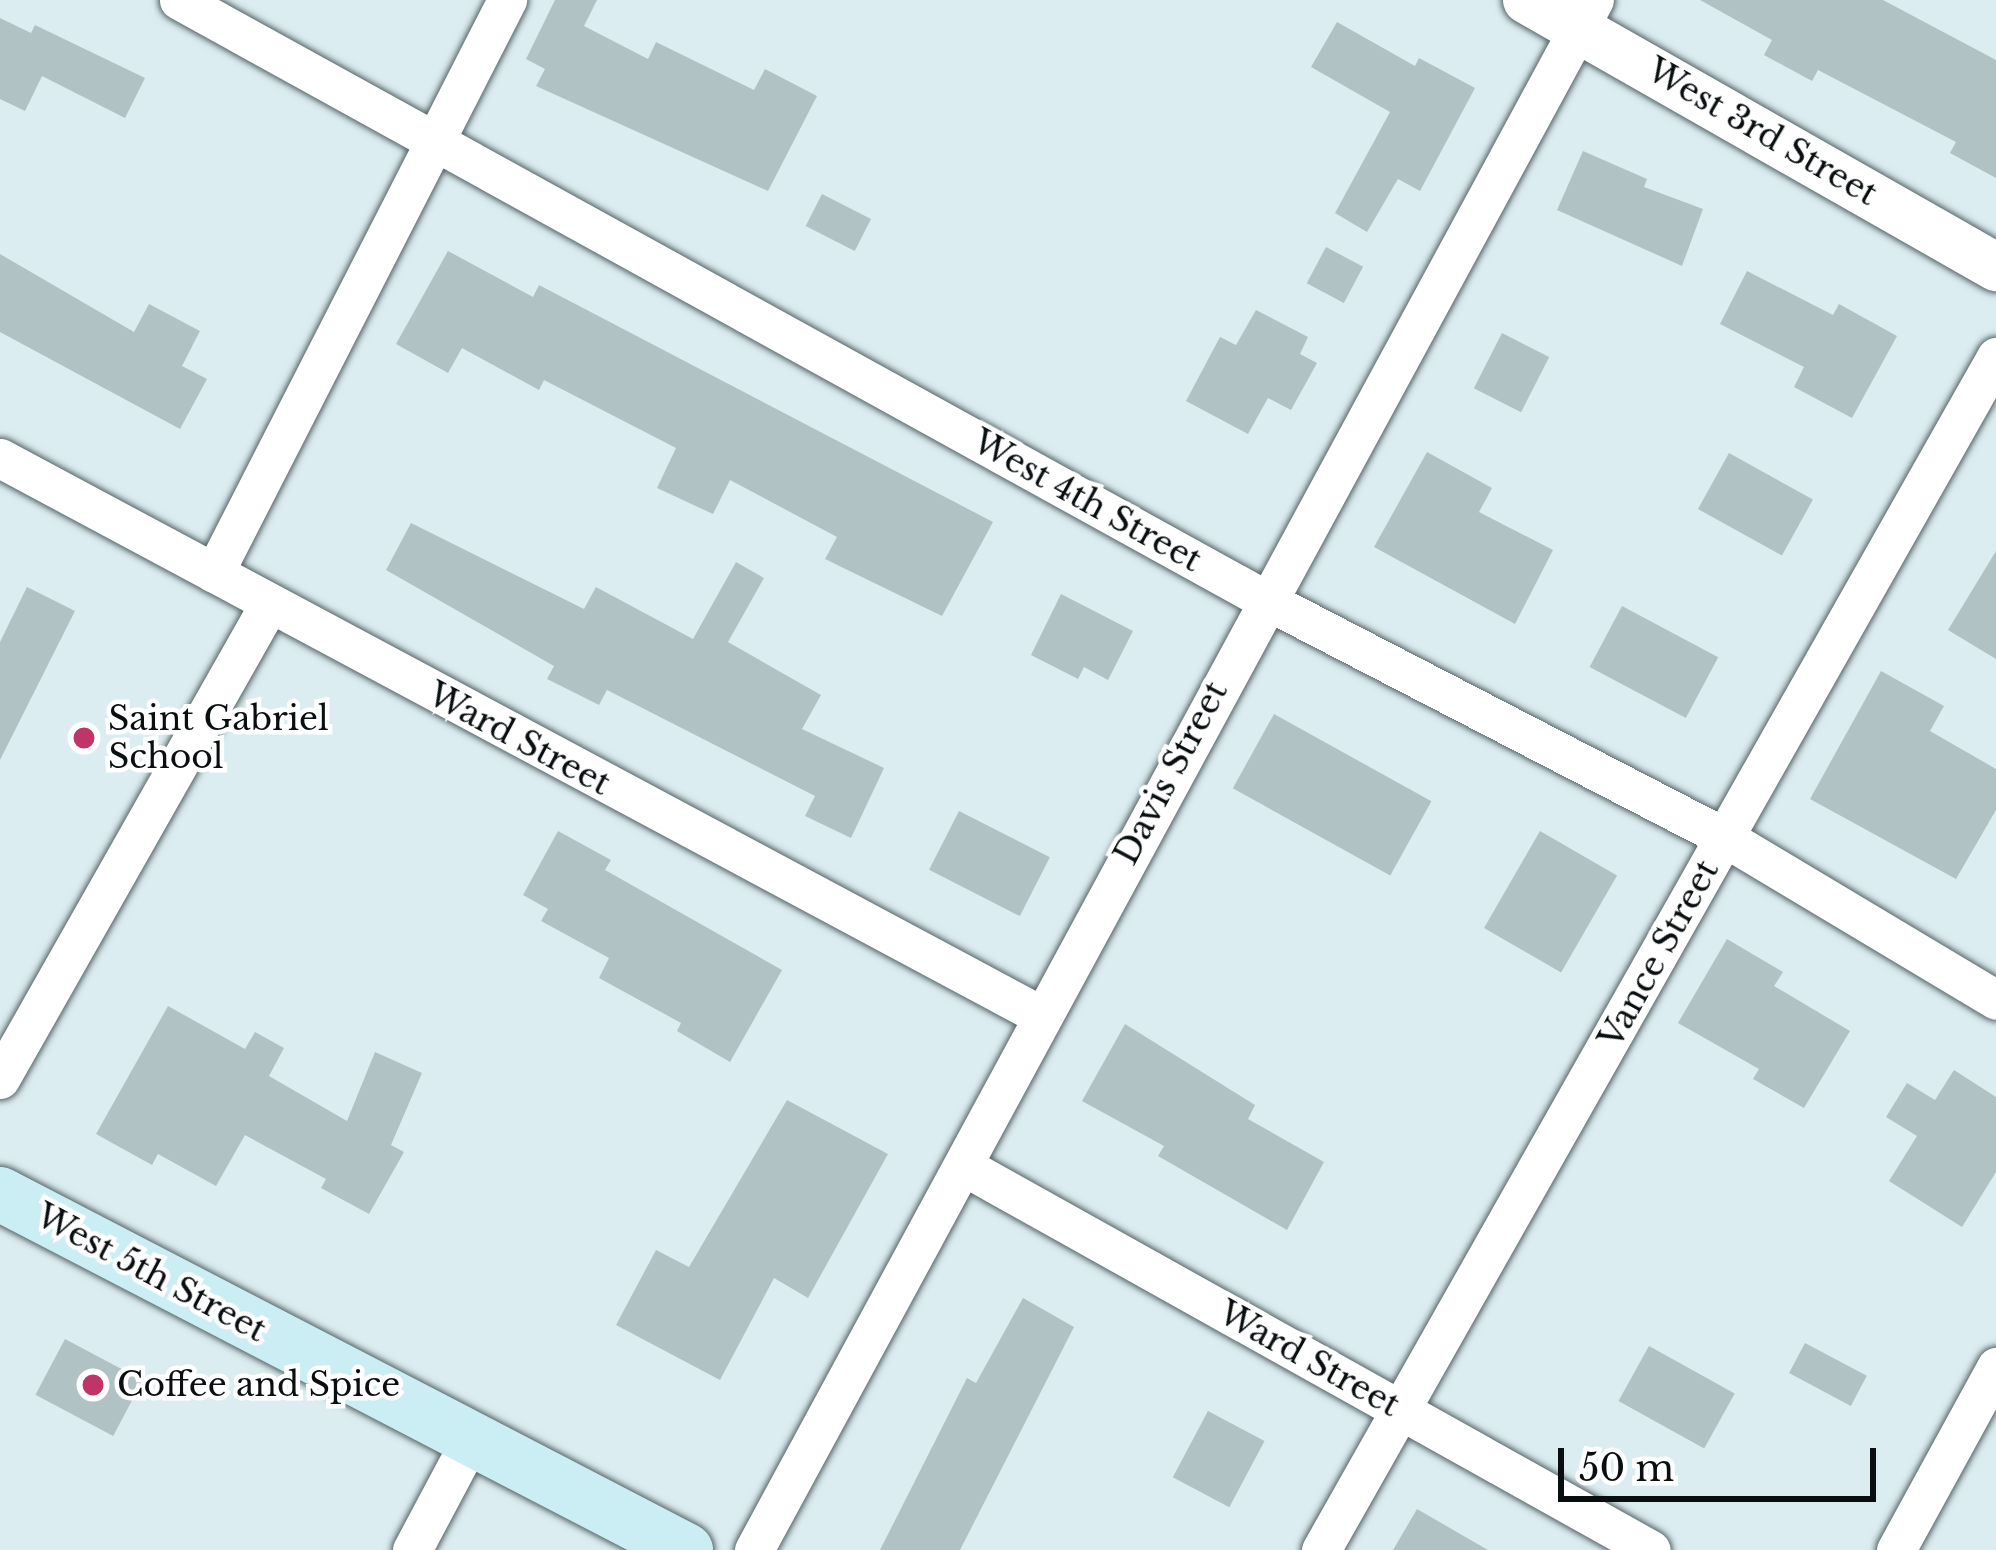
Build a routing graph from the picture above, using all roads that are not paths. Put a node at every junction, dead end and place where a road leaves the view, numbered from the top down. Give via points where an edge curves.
1 (179, 0) edge
2 (507, 0) edge
3 (1527, 0) edge
4 (1586, 14) edge
5 (435, 140) junction
6 (1996, 267) edge
7 (1996, 356) edge
8 (0, 458) edge
9 (214, 573) junction
10 (1264, 599) junction
11 (268, 606) junction
12 (1724, 837) junction
13 (1996, 1000) edge
14 (1040, 1016) junction
15 (0, 1079) edge
16 (967, 1168) junction
17 (0, 1194) edge
18 (1996, 1367) edge
19 (1404, 1413) junction
20 (470, 1441) junction
21 (412, 1550) edge
22 (686, 1550) edge
23 (754, 1550) edge
24 (1321, 1550) edge
25 (1652, 1550) edge
26 (1895, 1550) edge

1 - 5 street, West 4th Street
2 - 5 street
3 - 4 street, West 3rd Street
4 - 6 street, West 3rd Street
4 - 10 street, Davis Street
5 - 9 street
5 - 10 street, West 4th Street
7 - 12 street, Vance Street
8 - 9 street, Ward Street
9 - 11 street, Ward Street
10 - 12 street, West 4th Street
10 - 14 street, Davis Street
11 - 14 street, Ward Street
11 - 15 street
12 - 13 street, West 4th Street
12 - 19 street, Vance Street
14 - 16 street, Davis Street
16 - 19 street, Ward Street
16 - 23 street, Davis Street
17 - 20 main road, West 5th Street
18 - 26 street
19 - 24 street, Vance Street
19 - 25 street, Ward Street
20 - 21 street
20 - 22 main road, West 5th Street

